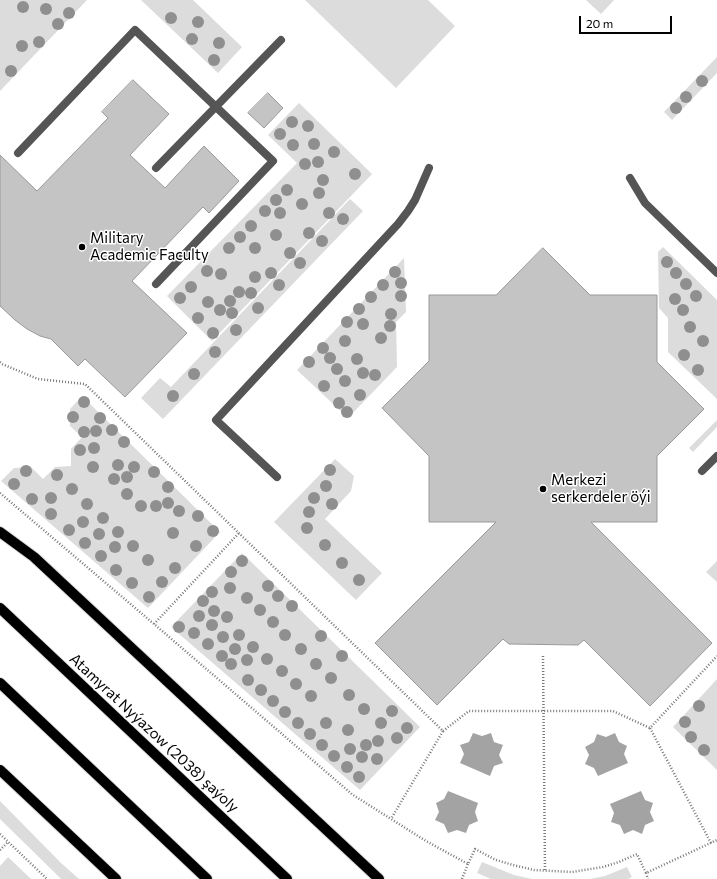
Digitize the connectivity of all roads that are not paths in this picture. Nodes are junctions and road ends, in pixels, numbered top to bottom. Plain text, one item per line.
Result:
1 (281, 40) dead end
2 (216, 107) junction
3 (18, 153) dead end
4 (156, 168) dead end
5 (429, 168) dead end
6 (630, 178) dead end
7 (717, 273) edge
8 (156, 284) dead end
9 (717, 456) edge
10 (702, 471) dead end
11 (277, 477) dead end
12 (0, 532) edge
13 (0, 608) edge
14 (0, 683) edge
15 (0, 770) edge
16 (116, 879) edge
17 (207, 879) edge
18 (287, 879) edge
19 (379, 879) edge

1 - 2 lane
2 - 3 lane
2 - 4 lane
2 - 8 lane
5 - 11 lane
6 - 7 lane
9 - 10 lane
12 - 19 main road
13 - 18 main road, Atamyrat Nyýazow (2038) şaýoly
14 - 17 main road
15 - 16 main road

